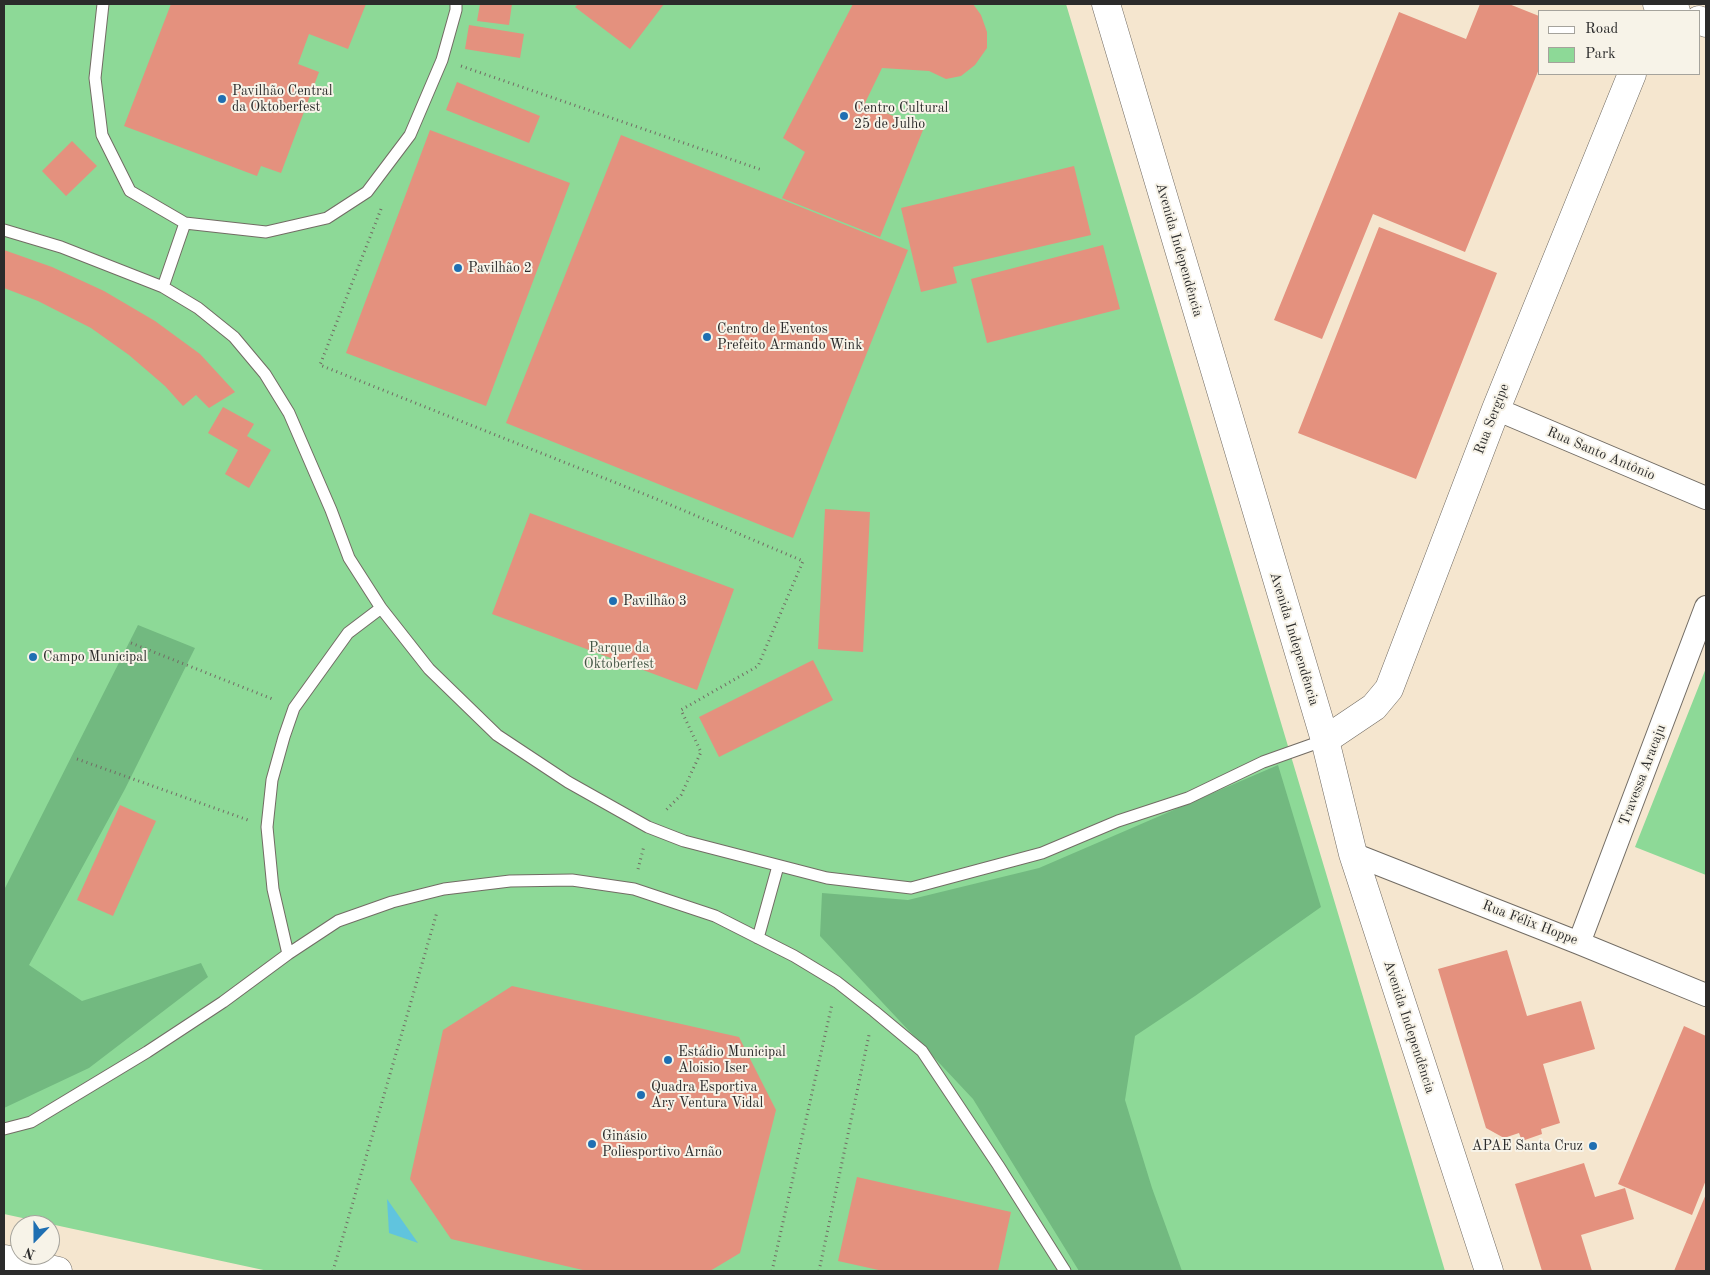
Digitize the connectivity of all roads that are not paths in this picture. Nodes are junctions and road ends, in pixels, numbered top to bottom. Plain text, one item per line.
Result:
1 (103, 4) edge
2 (456, 4) edge
3 (1106, 4) edge
4 (1632, 75) edge
5 (185, 223) junction
6 (4, 230) edge
7 (163, 287) junction
8 (1496, 409) junction
9 (1706, 498) edge
10 (1706, 607) edge
11 (381, 608) junction
12 (1325, 740) junction
13 (1353, 854) junction
14 (778, 866) junction
15 (758, 938) junction
16 (1579, 943) junction
17 (288, 954) junction
18 (1706, 995) edge
19 (4, 1129) edge
20 (4, 1259) edge
21 (58, 1271) edge
22 (1065, 1271) edge
23 (1489, 1271) edge

1 - 5 lane
2 - 5 lane
3 - 12 main road, Avenida Independência
4 - 8 main road, Rua Sergipe
5 - 7 lane
6 - 7 lane
7 - 11 lane
8 - 9 street, Rua Santo Antônio
8 - 12 main road, Rua Sergipe
10 - 16 street, Travessa Aracaju
11 - 14 lane
11 - 17 lane
12 - 13 main road, Avenida Independência
12 - 14 lane
13 - 16 street, Rua Félix Hoppe
13 - 23 main road, Avenida Independência
14 - 15 lane
15 - 17 lane
15 - 22 lane
16 - 18 street, Rua Félix Hoppe
17 - 19 lane
20 - 21 main road

